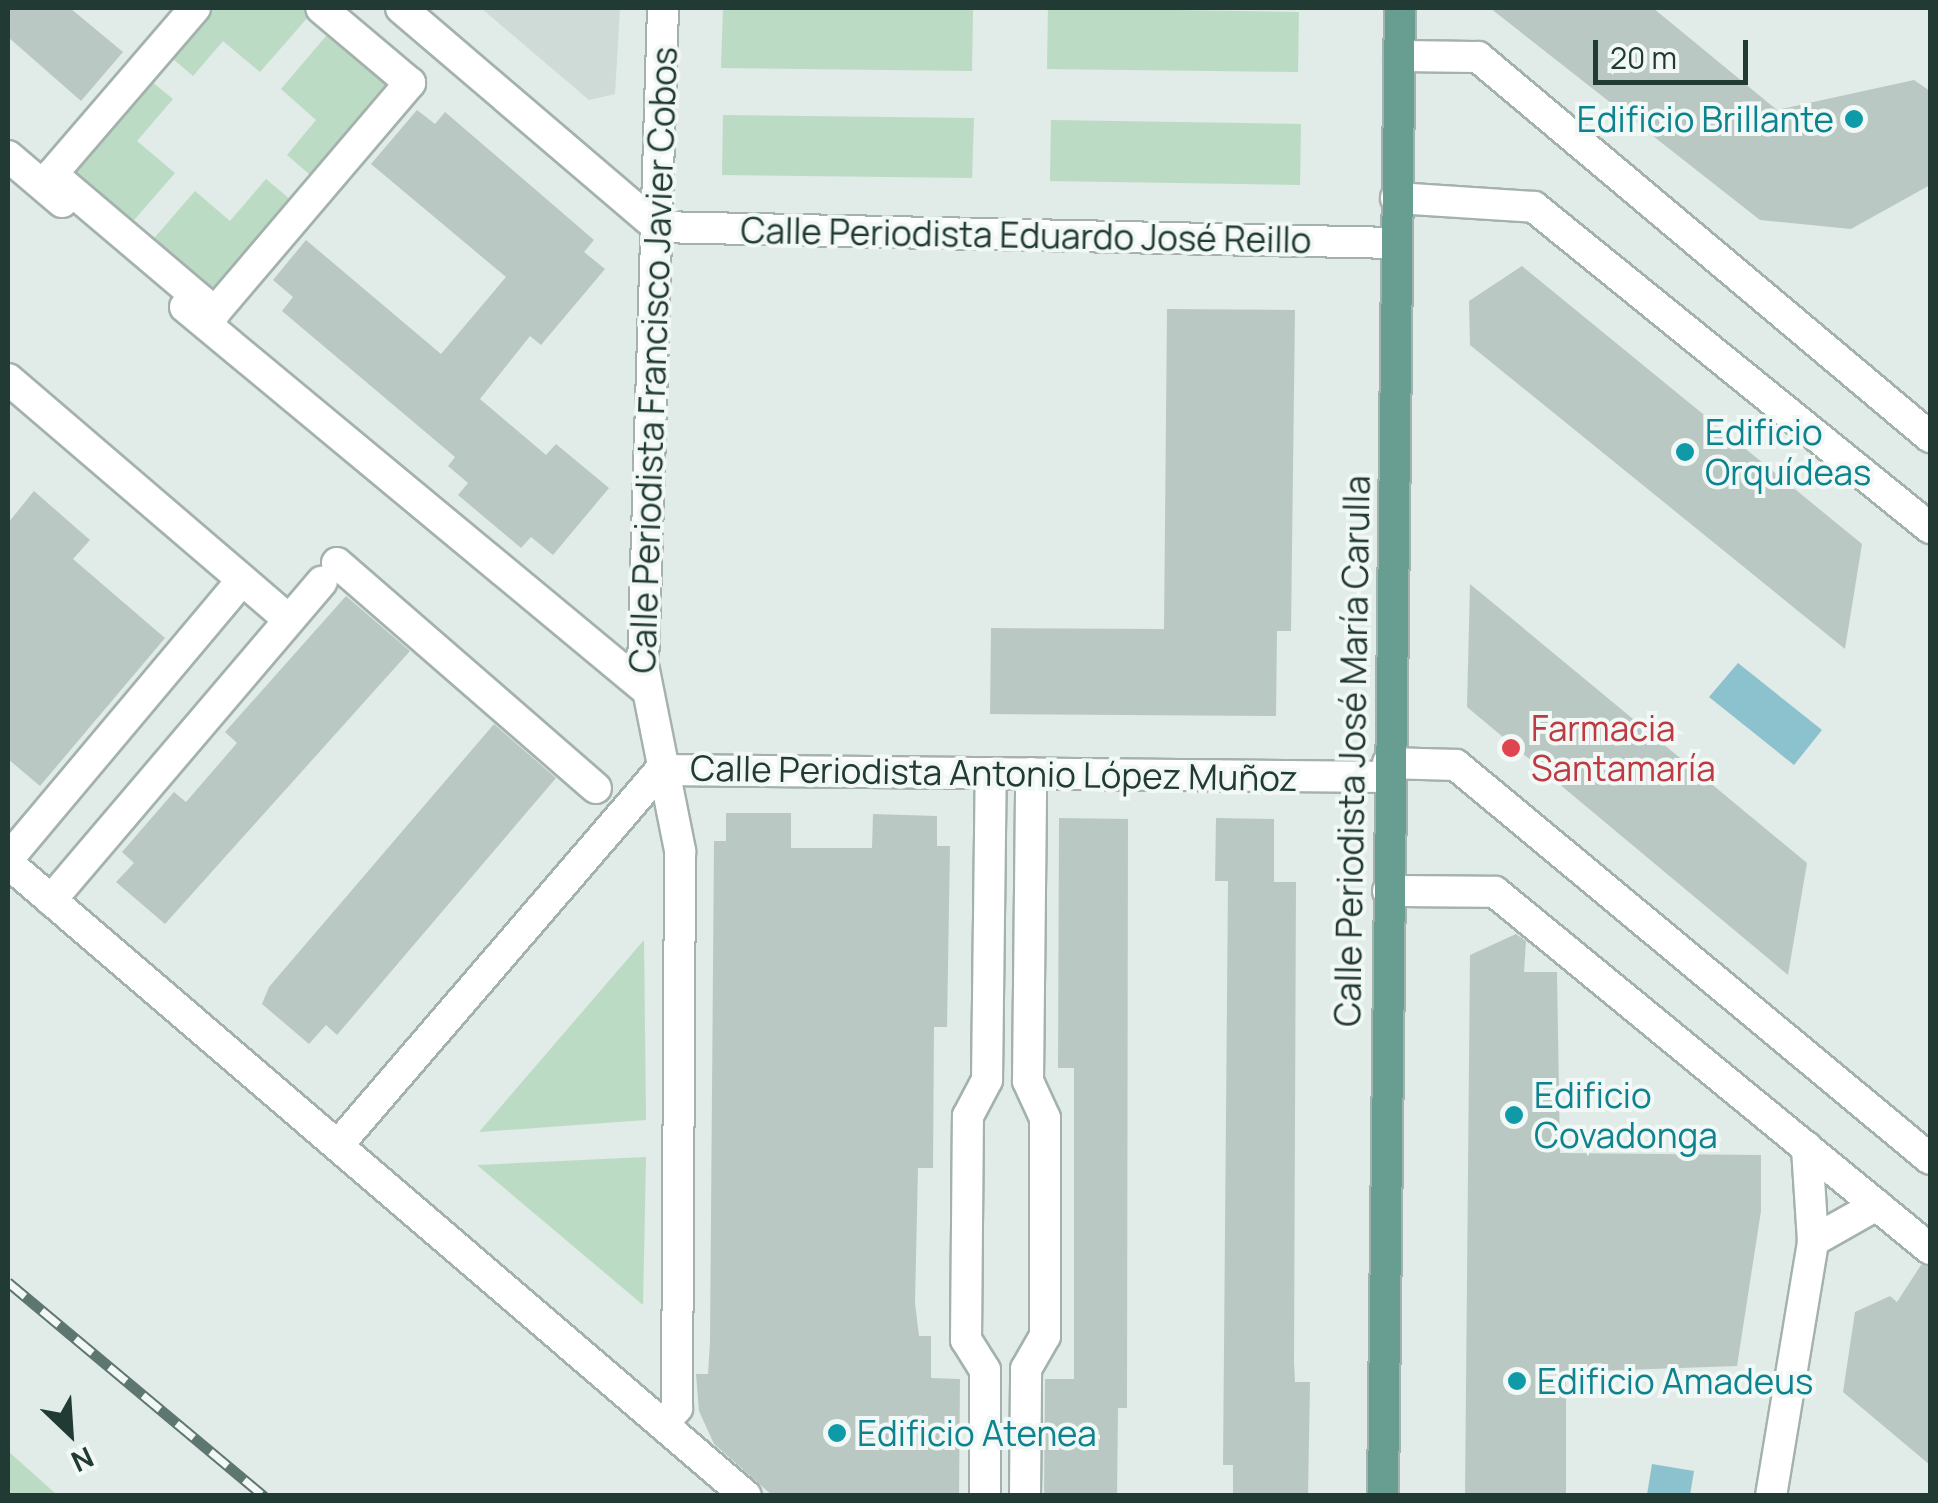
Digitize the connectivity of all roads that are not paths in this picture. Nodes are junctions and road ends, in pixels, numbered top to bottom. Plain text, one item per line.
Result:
1 (195, 8) edge
2 (321, 8) edge
3 (401, 8) edge
4 (663, 8) edge
5 (1400, 8) edge
6 (1399, 56) junction
7 (8, 156) edge
8 (1396, 198) junction
9 (657, 228) junction
10 (1395, 243) junction
11 (8, 379) edge
12 (1930, 437) edge
13 (1930, 528) edge
14 (242, 580) junction
15 (289, 620) junction
16 (643, 687) junction
17 (660, 770) junction
18 (1388, 770) junction
19 (990, 773) junction
20 (1030, 774) junction
21 (596, 788) dead end
22 (8, 861) edge
23 (1388, 891) junction
24 (52, 900) junction
25 (338, 1145) junction
26 (1807, 1147) junction
27 (1930, 1159) edge
28 (1877, 1205) junction
29 (1813, 1242) junction
30 (1930, 1249) edge
31 (663, 1424) junction
32 (746, 1496) edge
33 (984, 1496) edge
34 (1025, 1496) edge
35 (1383, 1496) edge
36 (1771, 1496) edge

1 - 2 street
3 - 9 street
4 - 9 street, Calle Periodista Francisco Javier Cobos
5 - 6 main road, Calle Periodista José María Carulla
6 - 8 main road, Calle Periodista José María Carulla
6 - 12 street
7 - 16 street
8 - 10 main road, Calle Periodista José María Carulla
8 - 13 street
9 - 10 street, Calle Periodista Eduardo José Reillo
9 - 16 street, Calle Periodista Francisco Javier Cobos
10 - 18 main road, Calle Periodista José María Carulla
11 - 14 street
14 - 15 street
14 - 22 street
15 - 21 street
15 - 24 street
16 - 17 street, Calle Periodista Francisco Javier Cobos
17 - 19 street, Calle Periodista Antonio López Muñoz
17 - 25 street
17 - 31 street, Calle Periodista Francisco Javier Cobos
18 - 20 street, Calle Periodista Antonio López Muñoz
18 - 23 main road, Calle Periodista José María Carulla
18 - 27 street, Calle Periodista Antonio López Muñoz
19 - 20 street, Calle Periodista Antonio López Muñoz
19 - 33 street
20 - 34 street
22 - 24 street
23 - 26 street
23 - 35 main road, Calle Periodista José María Carulla
24 - 25 street
25 - 31 street
26 - 28 street
26 - 29 street
28 - 29 street
28 - 30 street
29 - 36 street
31 - 32 street

